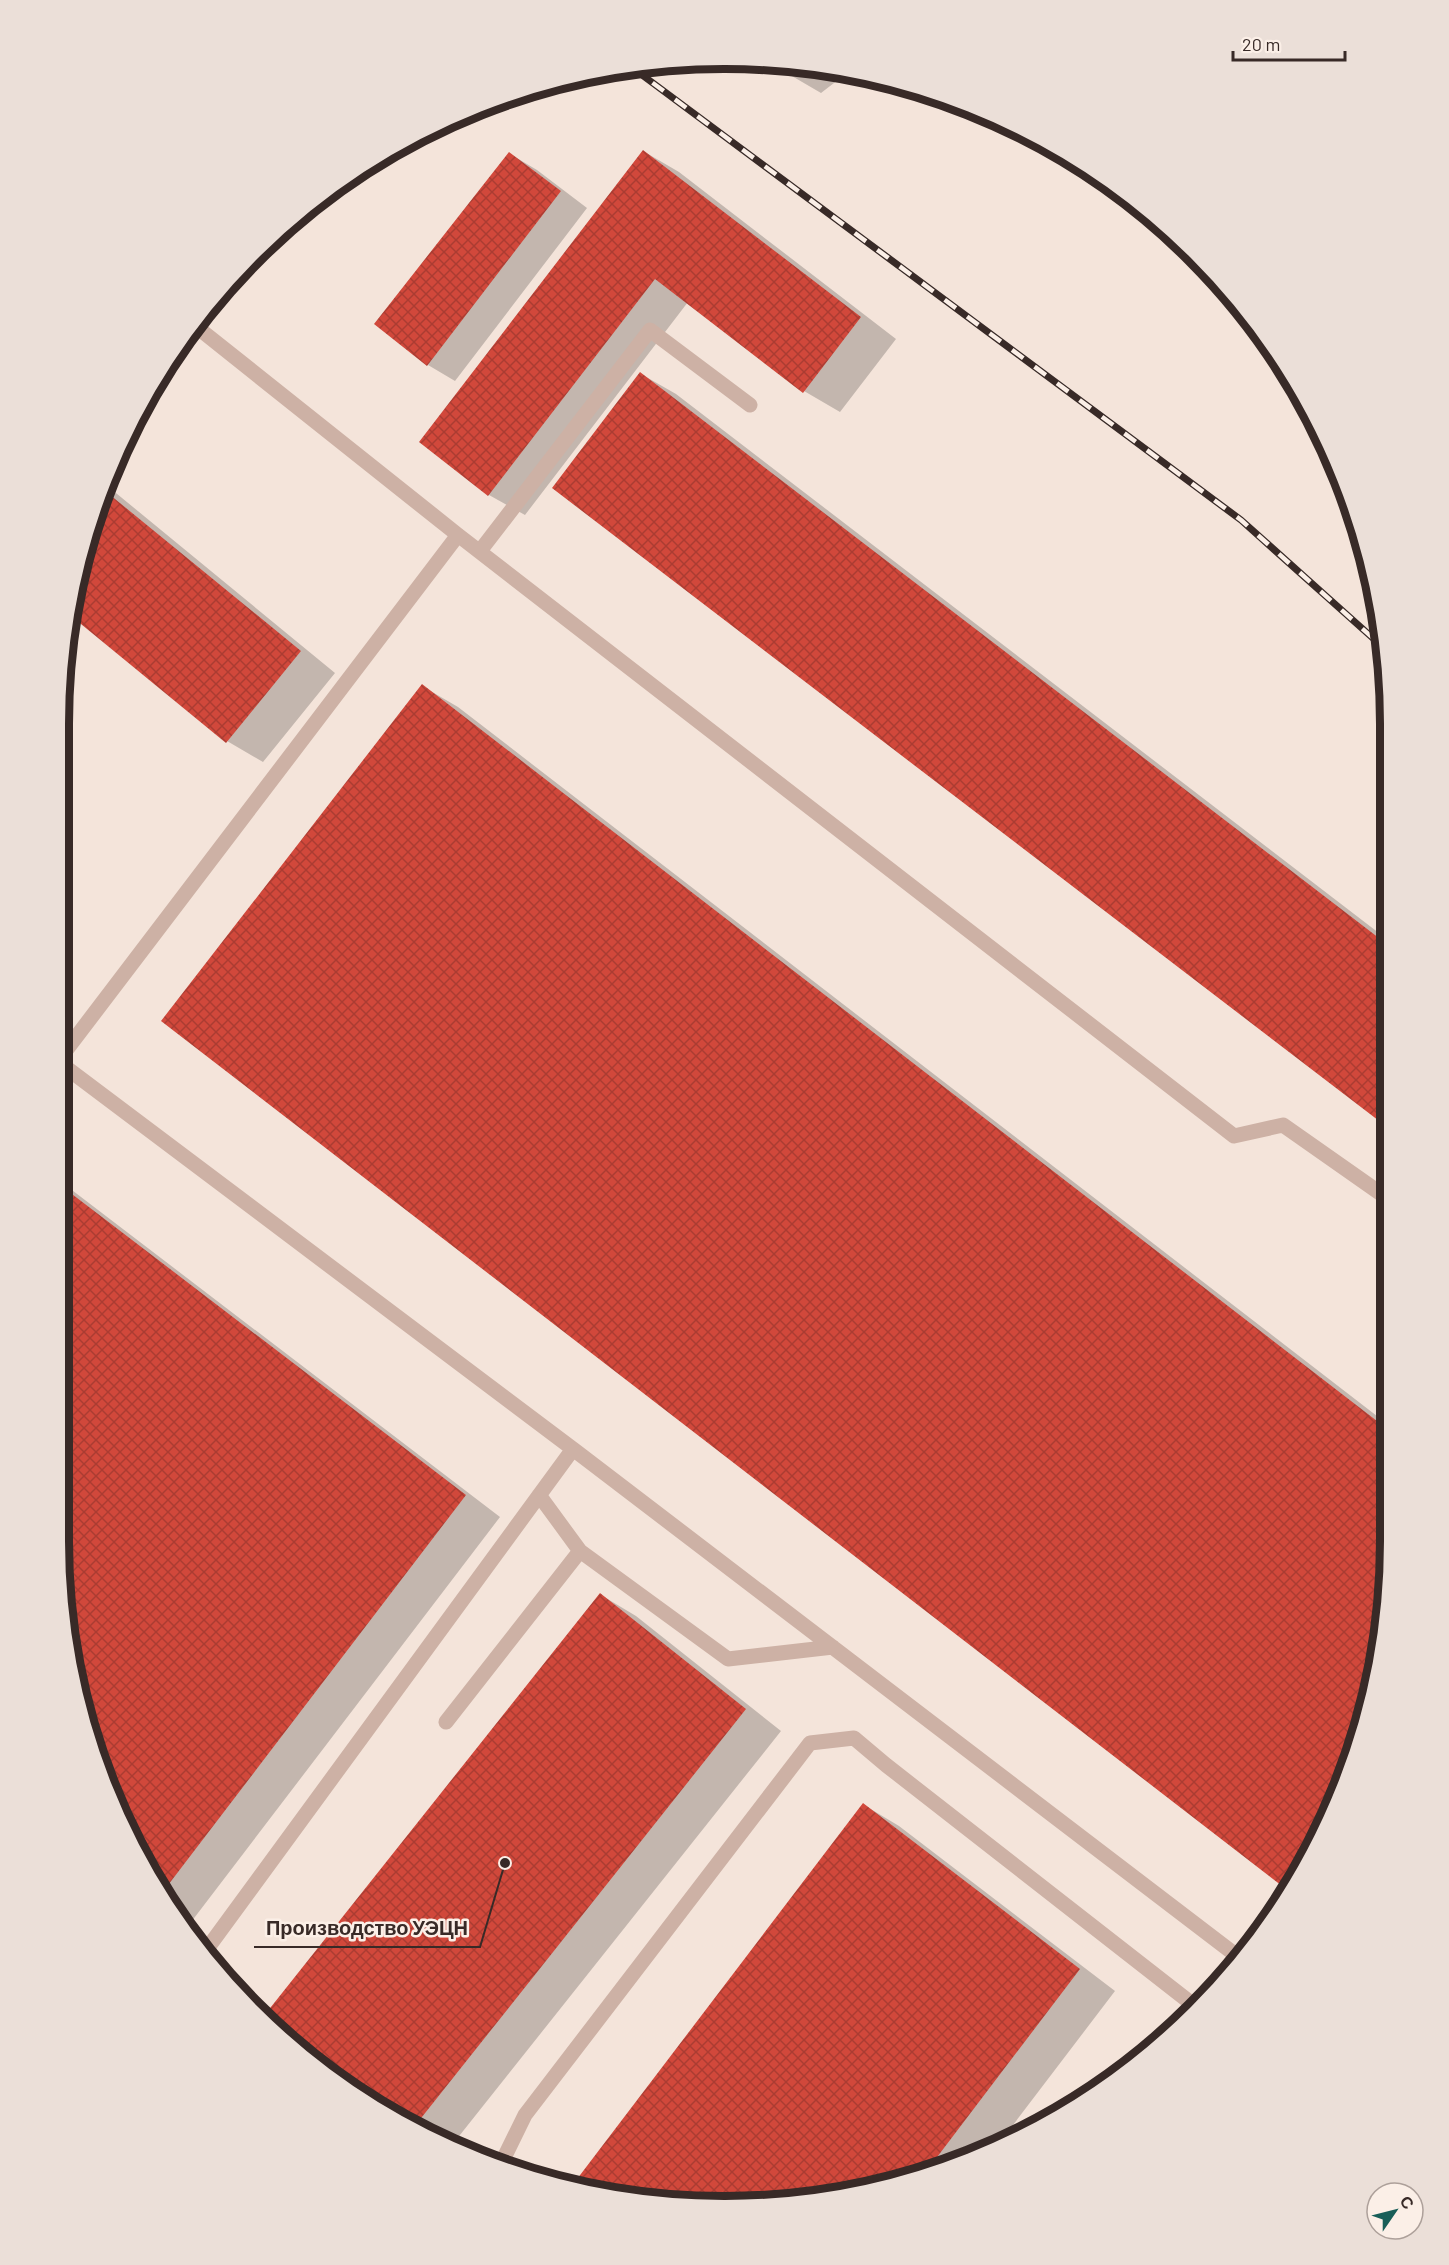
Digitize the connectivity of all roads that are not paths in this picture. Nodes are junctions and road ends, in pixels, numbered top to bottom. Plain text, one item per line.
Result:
1 (200, 330) edge
2 (750, 405) dead end
3 (458, 535) junction
4 (480, 551) junction
5 (69, 1046) edge
6 (69, 1070) edge
7 (1380, 1193) edge
8 (573, 1449) junction
9 (539, 1495) junction
10 (580, 1551) junction
11 (833, 1647) junction
12 (446, 1722) dead end
13 (209, 1946) edge
14 (1234, 1953) edge
15 (1190, 2002) edge
16 (504, 2157) edge

1 - 3 lane
2 - 4 lane
3 - 4 lane
3 - 5 lane
4 - 7 lane
6 - 8 lane
8 - 9 lane
8 - 11 lane
9 - 10 lane
9 - 13 lane
10 - 11 lane
10 - 12 lane
11 - 14 lane
15 - 16 lane

